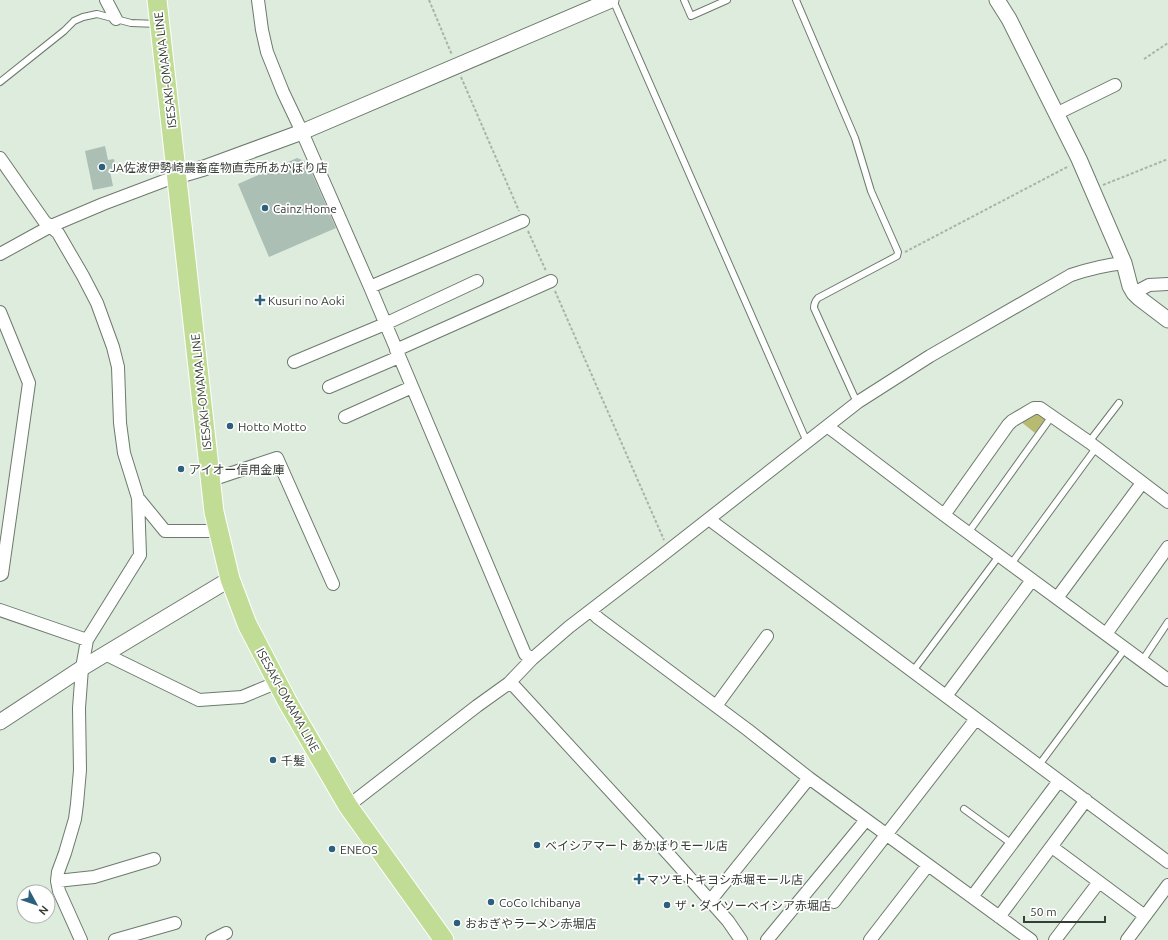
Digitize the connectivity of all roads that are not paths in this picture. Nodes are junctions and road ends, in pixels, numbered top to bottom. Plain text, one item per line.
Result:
1 (106, 0) edge
2 (157, 0) edge
3 (258, 0) edge
4 (612, 0) edge
5 (684, 0) edge
6 (728, 0) edge
7 (796, 0) edge
8 (997, 0) edge
9 (116, 19) junction
10 (160, 24) junction
11 (0, 82) edge
12 (1115, 85) dead end
13 (1056, 114) junction
14 (302, 132) junction
15 (0, 158) edge
16 (177, 176) junction
17 (523, 221) road end
18 (51, 226) junction
19 (0, 254) edge
20 (1124, 263) junction
21 (477, 281) dead end
22 (551, 281) road end
23 (1168, 284) edge
24 (370, 287) junction
25 (1134, 293) junction
26 (0, 312) edge
27 (1168, 320) edge
28 (385, 324) junction
29 (398, 354) junction
30 (294, 362) dead end
31 (329, 387) dead end
32 (412, 387) junction
33 (858, 402) junction
34 (1119, 403) dead end
35 (1052, 416) junction
36 (345, 417) dead end
37 (830, 424) junction
38 (807, 442) junction
39 (1092, 445) junction
40 (211, 480) junction
41 (1142, 483) junction
42 (138, 498) junction
43 (1168, 502) edge
44 (944, 515) junction
45 (710, 518) junction
46 (219, 531) junction
47 (968, 533) junction
48 (1168, 547) edge
49 (999, 556) junction
50 (1011, 564) junction
51 (1, 577) edge
52 (230, 579) junction
53 (1032, 580) junction
54 (333, 584) dead end
55 (1057, 598) junction
56 (0, 610) edge
57 (591, 610) junction
58 (1168, 622) edge
59 (1106, 634) junction
60 (767, 636) dead end
61 (87, 640) junction
62 (1125, 649) junction
63 (105, 654) junction
64 (532, 659) junction
65 (1142, 661) junction
66 (82, 668) junction
67 (913, 671) junction
68 (1168, 680) edge
69 (278, 682) junction
70 (509, 683) junction
71 (946, 696) junction
72 (716, 706) junction
73 (976, 719) junction
74 (0, 722) edge
75 (1039, 765) junction
76 (809, 778) junction
77 (1059, 781) junction
78 (1086, 800) junction
79 (348, 806) junction
80 (964, 809) dead end
81 (866, 820) junction
82 (887, 835) junction
83 (1012, 844) junction
84 (1052, 847) junction
85 (154, 859) dead end
86 (1168, 862) edge
87 (928, 865) junction
88 (57, 881) junction
89 (1099, 882) junction
90 (1168, 885) edge
91 (972, 897) junction
92 (710, 901) junction
93 (834, 902) dead end
94 (1145, 916) junction
95 (999, 917) junction
96 (175, 923) dead end
97 (226, 933) dead end
98 (81, 940) edge
99 (115, 940) edge
100 (212, 940) edge
101 (444, 940) edge
102 (741, 940) edge
103 (767, 940) edge
104 (870, 940) edge
105 (1031, 940) edge
106 (1055, 940) edge
107 (1127, 940) edge

1 - 9 street
2 - 10 main road, ISESAKI-OMAMA LINE
3 - 14 street
4 - 14 street
4 - 38 lane
5 - 6 lane
7 - 33 lane
8 - 13 street
9 - 10 lane
9 - 11 lane
10 - 16 main road, ISESAKI-OMAMA LINE
12 - 13 street
13 - 20 street
14 - 16 street
14 - 24 street
15 - 18 street
16 - 18 street
16 - 40 main road, ISESAKI-OMAMA LINE
17 - 24 street
18 - 19 street
18 - 42 street
20 - 25 street
20 - 33 street
21 - 28 street
22 - 29 street
23 - 25 street
24 - 28 street
25 - 27 street
26 - 51 street
28 - 29 street
28 - 30 street
29 - 31 street
29 - 32 street
32 - 36 street
32 - 64 street
33 - 37 street
34 - 39 lane
35 - 39 street
35 - 44 street
35 - 47 lane
37 - 38 street
37 - 44 street
38 - 45 street
39 - 41 street
39 - 50 lane
40 - 46 main road, ISESAKI-OMAMA LINE
40 - 54 street
41 - 43 street
41 - 55 street
42 - 46 street
42 - 61 street
44 - 47 street
45 - 57 street
45 - 67 street
46 - 52 main road, ISESAKI-OMAMA LINE
47 - 49 street
48 - 59 street
49 - 50 street
49 - 67 lane
50 - 53 street
52 - 63 street
52 - 69 main road, ISESAKI-OMAMA LINE
53 - 55 street
53 - 71 street
55 - 59 street
56 - 61 street
57 - 64 street
57 - 72 street
58 - 65 lane
59 - 62 street
60 - 72 street
61 - 66 street
62 - 65 street
62 - 75 lane
63 - 66 street
63 - 69 street
64 - 70 street
65 - 68 street
66 - 74 street
66 - 88 street
67 - 71 street
69 - 79 main road, ISESAKI-OMAMA LINE
70 - 79 street
70 - 92 street
71 - 73 street
72 - 76 street
73 - 75 street
73 - 82 street
75 - 77 street
76 - 81 street
76 - 92 street
77 - 78 street
77 - 83 street
78 - 84 street
78 - 86 street
79 - 101 main road, ISESAKI-OMAMA LINE
80 - 83 lane
81 - 82 street
81 - 103 street
82 - 87 street
82 - 93 street
83 - 91 street
84 - 89 street
84 - 95 street
85 - 88 street
87 - 91 street
87 - 104 street
88 - 98 street
89 - 94 street
89 - 106 street
90 - 94 street
91 - 95 street
92 - 102 street
94 - 107 street
95 - 105 street
96 - 99 street
97 - 100 street

